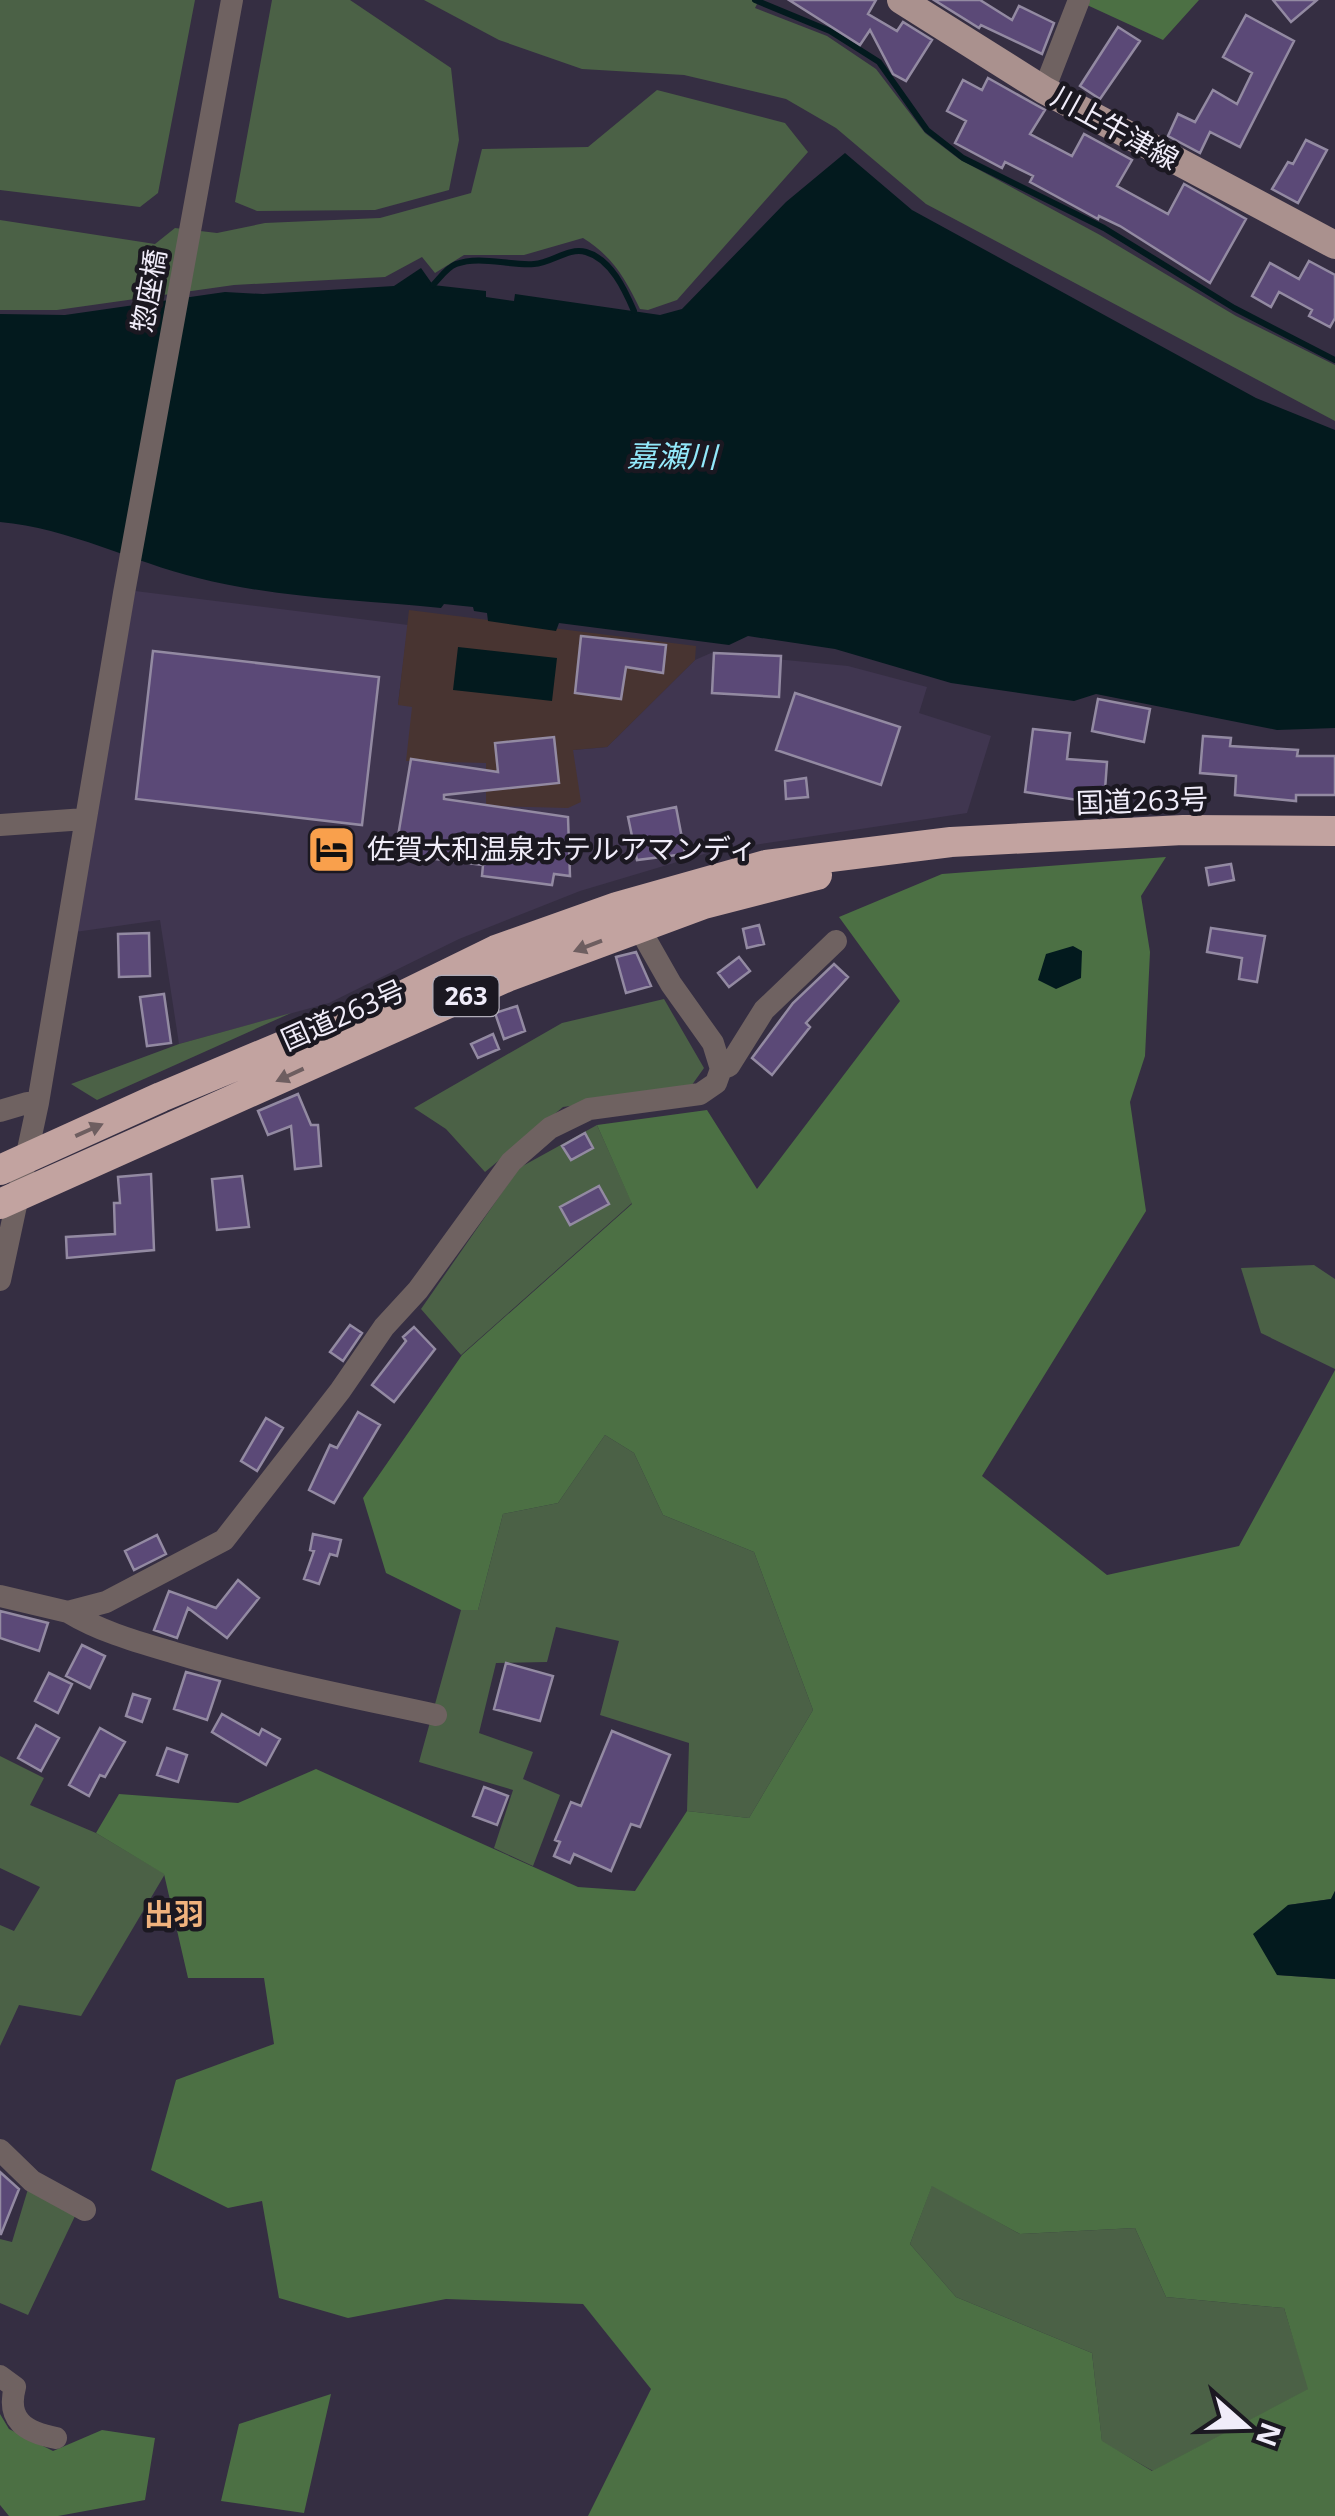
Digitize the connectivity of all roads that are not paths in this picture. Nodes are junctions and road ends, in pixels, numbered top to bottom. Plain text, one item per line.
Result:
1 (232, 0) edge
2 (901, 0) edge
3 (1079, 0) edge
4 (1044, 90) junction
5 (1335, 245) edge
6 (85, 819) junction
7 (0, 825) edge
8 (1335, 831) edge
9 (951, 842) junction
10 (642, 926) junction
11 (836, 941) dead end
12 (720, 1068) junction
13 (38, 1104) junction
14 (0, 1111) edge
15 (13, 1164) edge
16 (8, 1200) edge
17 (0, 1280) edge
18 (0, 1596) edge
19 (68, 1612) junction
20 (436, 1715) dead end
21 (0, 2150) edge
22 (85, 2210) dead end
23 (0, 2376) edge
24 (56, 2438) dead end

1 - 6 street, 惣座橋
2 - 4 main road, 川上牛津線
3 - 4 street
4 - 5 main road, 川上牛津線
6 - 7 street
6 - 13 street, 惣座橋
8 - 9 highway, 国道263号 / 263
9 - 10 highway, 国道263号 / 263
15 -> 9 highway, 国道263号 / 263
10 - 12 street
10 -> 16 highway, 国道263号 / 263
11 - 12 street
12 - 19 street
13 - 14 street
13 - 15 street, 惣座橋
15 - 16 street, 惣座橋
16 - 17 street, 惣座橋
18 - 19 street
19 - 20 street
21 - 22 street
23 - 24 street

